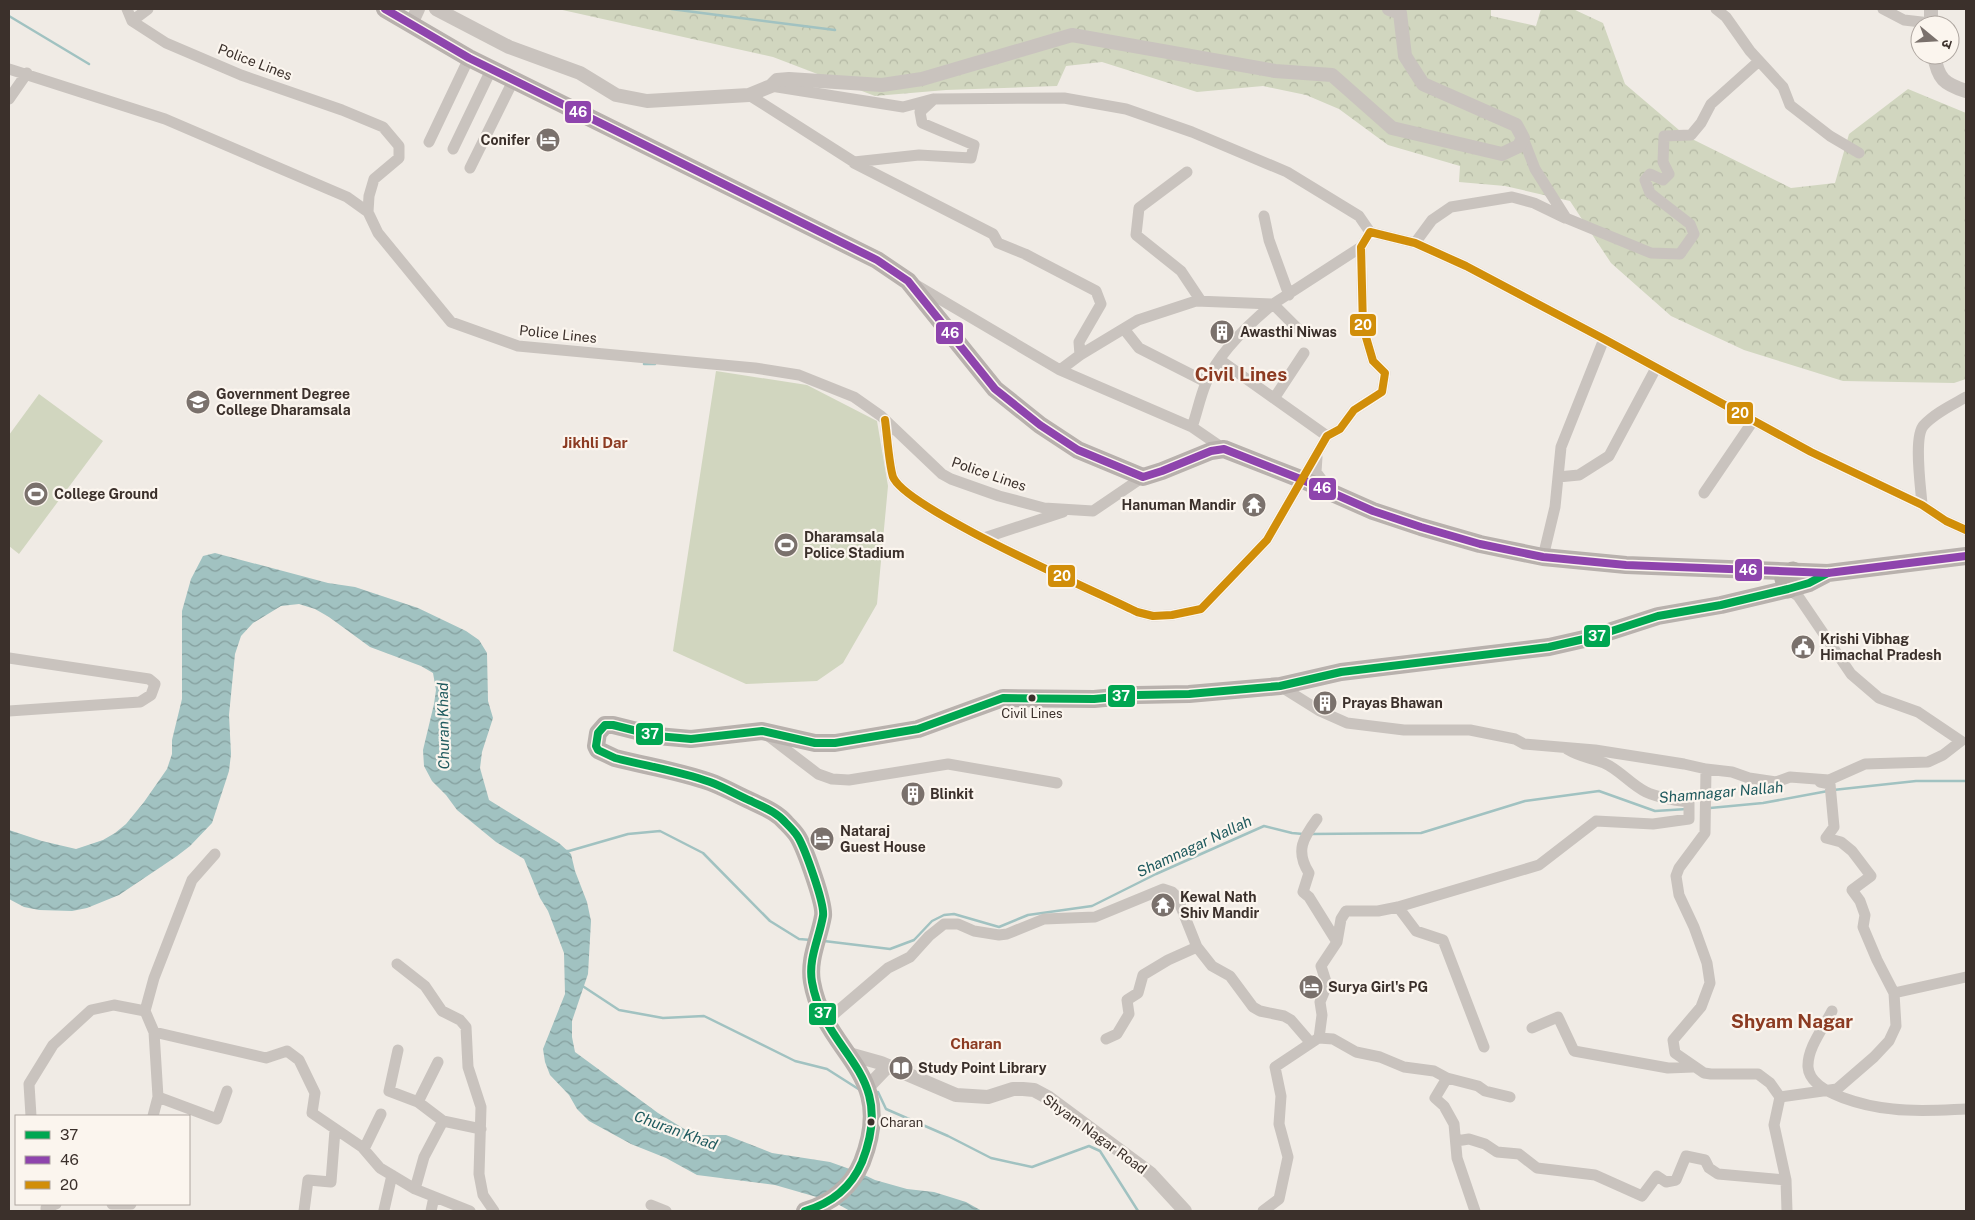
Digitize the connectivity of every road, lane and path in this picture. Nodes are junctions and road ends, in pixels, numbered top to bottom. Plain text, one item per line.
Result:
1 (127, 9) edge
2 (148, 9) edge
3 (385, 9) edge
4 (436, 9) edge
5 (1389, 9) edge
6 (1716, 9) edge
7 (1883, 9) edge
8 (414, 16) edge
9 (132, 21) junction
10 (1910, 21) edge
11 (469, 58) junction
12 (1759, 61) junction
13 (1937, 65) edge
14 (492, 68) junction
15 (9, 69) edge
16 (27, 73) junction
17 (514, 79) junction
18 (770, 86) junction
19 (1966, 91) edge
20 (749, 95) junction
21 (9, 99) edge
22 (934, 99) junction
23 (1523, 138) junction
24 (429, 142) dead end
25 (453, 149) dead end
26 (1859, 153) dead end
27 (854, 162) junction
28 (470, 168) dead end
29 (1187, 172) dead end
30 (368, 212) junction
31 (1264, 216) dead end
32 (1566, 218) junction
33 (1370, 232) junction
34 (1415, 243) junction
35 (1361, 247) junction
36 (908, 280) junction
37 (1288, 295) junction
38 (1201, 302) junction
39 (1273, 304) junction
40 (1124, 328) junction
41 (1302, 333) dead end
42 (1604, 339) junction
43 (1304, 353) dead end
44 (1080, 355) junction
45 (1220, 360) junction
46 (1656, 368) junction
47 (1060, 370) junction
48 (1206, 382) junction
49 (1274, 397) junction
50 (1966, 397) edge
51 (885, 420) junction
52 (1753, 421) junction
53 (1192, 428) junction
54 (1327, 436) junction
55 (1224, 449) junction
56 (1317, 454) junction
57 (1143, 477) junction
58 (1558, 477) junction
59 (1303, 480) junction
60 (1331, 492) junction
61 (1704, 493) dead end
62 (1922, 505) junction
63 (1068, 510) junction
64 (1966, 530) edge
65 (984, 538) junction
66 (1966, 556) edge
67 (1543, 557) junction
68 (1793, 571) junction
69 (1828, 573) junction
70 (1788, 589) junction
71 (9, 658) edge
72 (1280, 686) junction
73 (9, 711) edge
74 (762, 731) junction
75 (1964, 743) edge
76 (1566, 748) junction
77 (1706, 769) junction
78 (1790, 777) junction
79 (1056, 783) dead end
80 (1317, 819) dead end
81 (215, 854) dead end
82 (1398, 907) junction
83 (1337, 942) junction
84 (1197, 946) junction
85 (397, 964) dead end
86 (1966, 978) edge
87 (1894, 993) junction
88 (145, 1011) junction
89 (1832, 1011) dead end
90 (826, 1021) junction
91 (1532, 1028) dead end
92 (154, 1032) junction
93 (1106, 1038) dead end
94 (1314, 1040) junction
95 (1484, 1047) dead end
96 (398, 1050) dead end
97 (849, 1054) junction
98 (438, 1062) dead end
99 (888, 1066) junction
100 (1693, 1067) junction
101 (1447, 1078) junction
102 (866, 1087) junction
103 (227, 1091) dead end
104 (1827, 1091) junction
105 (158, 1097) junction
106 (1510, 1097) dead end
107 (1780, 1097) junction
108 (418, 1102) junction
109 (1966, 1109) edge
110 (381, 1114) dead end
111 (30, 1115) edge
112 (153, 1115) edge
113 (443, 1121) junction
114 (481, 1129) junction
115 (335, 1130) junction
116 (1456, 1141) junction
117 (364, 1149) junction
118 (392, 1175) junction
119 (1786, 1180) junction
120 (415, 1189) junction
121 (434, 1197) junction
122 (119, 1205) edge
123 (652, 1205) dead end
124 (133, 1207) edge
125 (811, 1209) edge
126 (384, 1210) dead end
127 (304, 1211) edge
128 (430, 1211) edge
129 (470, 1211) edge
130 (494, 1211) edge
131 (666, 1211) edge
132 (1185, 1211) edge
133 (1263, 1211) edge
134 (1475, 1211) edge
135 (1787, 1211) edge

1 - 9 street
2 - 9 street
3 - 8 main road
4 - 20 street
5 - 23 street
6 - 12 street
7 - 10 street
8 - 11 main road
9 - 30 street, Police Lines
11 - 14 main road
11 - 24 street
12 - 26 street
12 - 32 street
13 - 19 street
14 - 17 main road
14 - 25 street
15 - 16 street
16 - 21 street
16 - 30 street
17 - 28 street
17 - 36 main road
18 - 20 street
18 - 22 street
18 - 23 street
20 - 27 street
22 - 27 street
22 - 33 street
23 - 32 street
27 - 44 street
29 - 38 street
30 - 51 street, Police Lines
31 - 37 street
32 - 34 street
33 - 34 street
33 - 35 street
34 - 42 street
35 - 37 street
35 - 54 street
36 - 47 street
36 - 57 main road
37 - 39 street
38 - 39 street
38 - 40 street
39 - 41 street
39 - 45 street
40 - 44 street
40 - 48 street
42 - 46 street
42 - 58 street
43 - 49 street
44 - 47 street
45 - 48 street
45 - 49 street
46 - 52 street
46 - 58 street
47 - 53 street
48 - 53 street
49 - 54 street
50 - 62 street
51 - 63 street, Police Lines
51 - 65 street
52 - 61 street
52 - 62 street
53 - 55 street
54 - 56 street
55 - 57 main road
55 - 59 main road
56 - 59 street
56 - 60 street
57 - 63 street, Police Lines
58 - 67 street
59 - 60 main road
59 - 65 street
60 - 67 main road
62 - 64 street
63 - 65 street
66 - 69 main road
67 - 68 main road
68 - 69 main road
68 - 70 highway
69 - 70 main road
70 - 72 main road
70 - 75 street
71 - 73 street
72 - 74 main road
72 - 76 street
74 - 79 street
74 - 90 main road
75 - 78 street
76 - 77 street
76 - 82 street
77 - 78 street
77 - 100 street
78 - 87 street
80 - 83 street
81 - 88 street
82 - 83 street
82 - 95 street
83 - 94 street
84 - 90 street
84 - 93 street
84 - 94 street
85 - 114 street
86 - 87 street
87 - 104 street
88 - 92 street
88 - 111 street
89 - 104 street
90 - 97 main road
91 - 100 street
92 - 105 street
92 - 115 street
94 - 101 street
94 - 133 street
96 - 108 street
97 - 99 street, Shyam Nagar Road
97 - 102 main road
98 - 108 street
99 - 102 street
99 - 132 street, Shyam Nagar Road
100 - 107 street
101 - 106 street
101 - 116 street
102 - 125 main road
103 - 105 street
104 - 107 street
104 - 109 street
105 - 112 street
107 - 119 street
108 - 113 street
110 - 117 street
113 - 114 street
113 - 120 street
114 - 130 street
115 - 117 street
115 - 127 street
116 - 119 street
116 - 134 street
117 - 118 street
118 - 120 street
118 - 126 street
119 - 135 street
120 - 121 street
121 - 128 street
121 - 129 street
122 - 124 street
123 - 131 street

